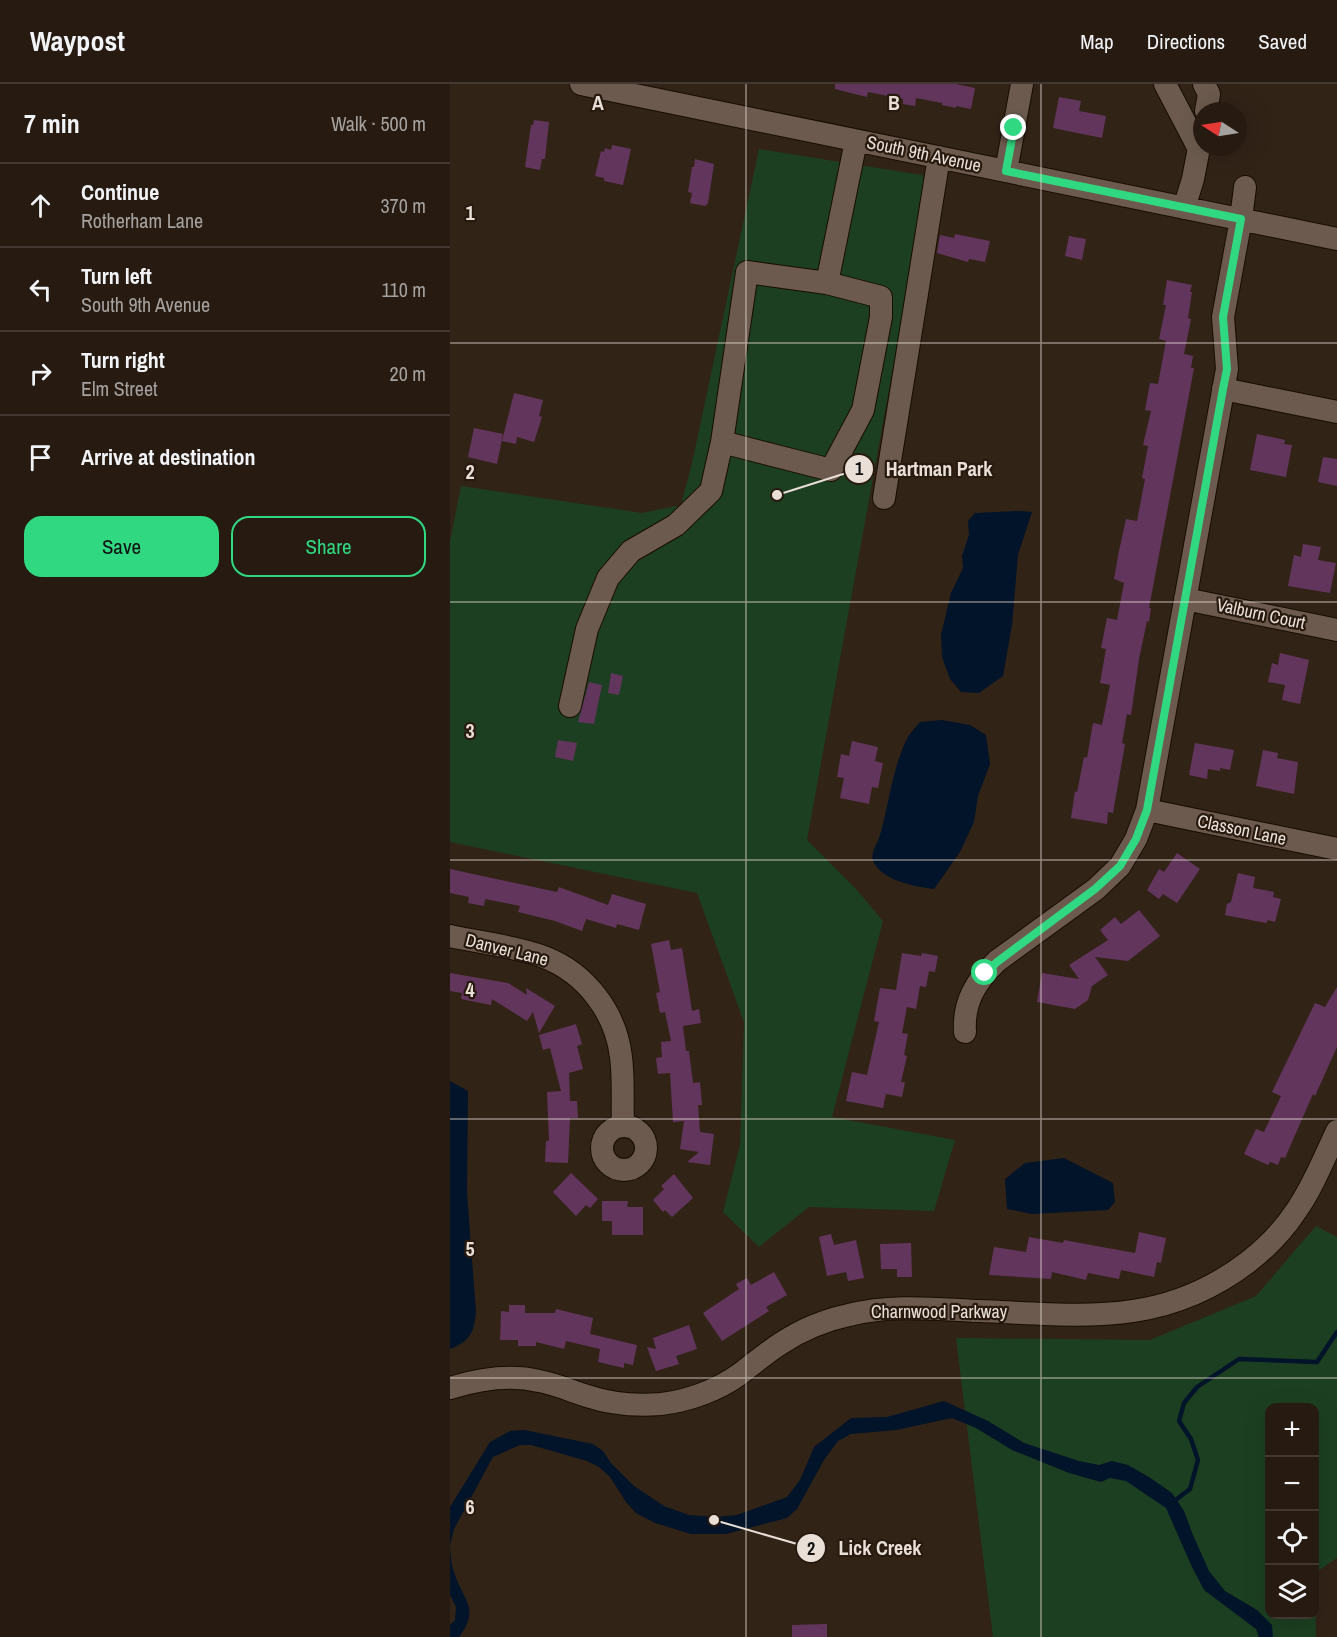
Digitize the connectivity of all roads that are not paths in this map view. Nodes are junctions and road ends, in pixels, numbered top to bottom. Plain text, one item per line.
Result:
1 (581, 84) edge
2 (1022, 84) edge
3 (1165, 84) edge
4 (1204, 84) edge
5 (1208, 102) edge
6 (1193, 129) edge
7 (856, 141) junction
8 (1197, 156) edge
9 (939, 157) junction
10 (1006, 171) junction
11 (1245, 187) dead end
12 (1184, 208) junction
13 (1241, 219) junction
14 (1337, 239) edge
15 (827, 283) junction
16 (1223, 389) junction
17 (1337, 412) edge
18 (722, 442) junction
19 (884, 498) dead end
20 (1185, 599) junction
21 (1337, 630) edge
22 (570, 706) dead end
23 (1147, 810) junction
24 (1337, 849) edge
25 (450, 936) edge
26 (965, 1032) dead end
27 (623, 1126) dead end
28 (1337, 1131) edge
29 (450, 1388) edge

1 - 7 street, South 9th Avenue
2 - 10 street
3 - 6 street
4 - 5 street
7 - 9 street, South 9th Avenue
7 - 15 street
8 - 12 street
9 - 10 street, South 9th Avenue
9 - 19 street
10 - 12 street, South 9th Avenue
11 - 13 street
12 - 13 street, South 9th Avenue
13 - 14 street, South 9th Avenue
13 - 16 street
15 - 18 street
15 - 18 street
16 - 17 street
16 - 20 street
18 - 22 street
20 - 21 street, Valburn Court
20 - 23 street
23 - 24 street, Classon Lane
23 - 26 street
25 - 27 street, Danver Lane
28 - 29 street, Charnwood Parkway

